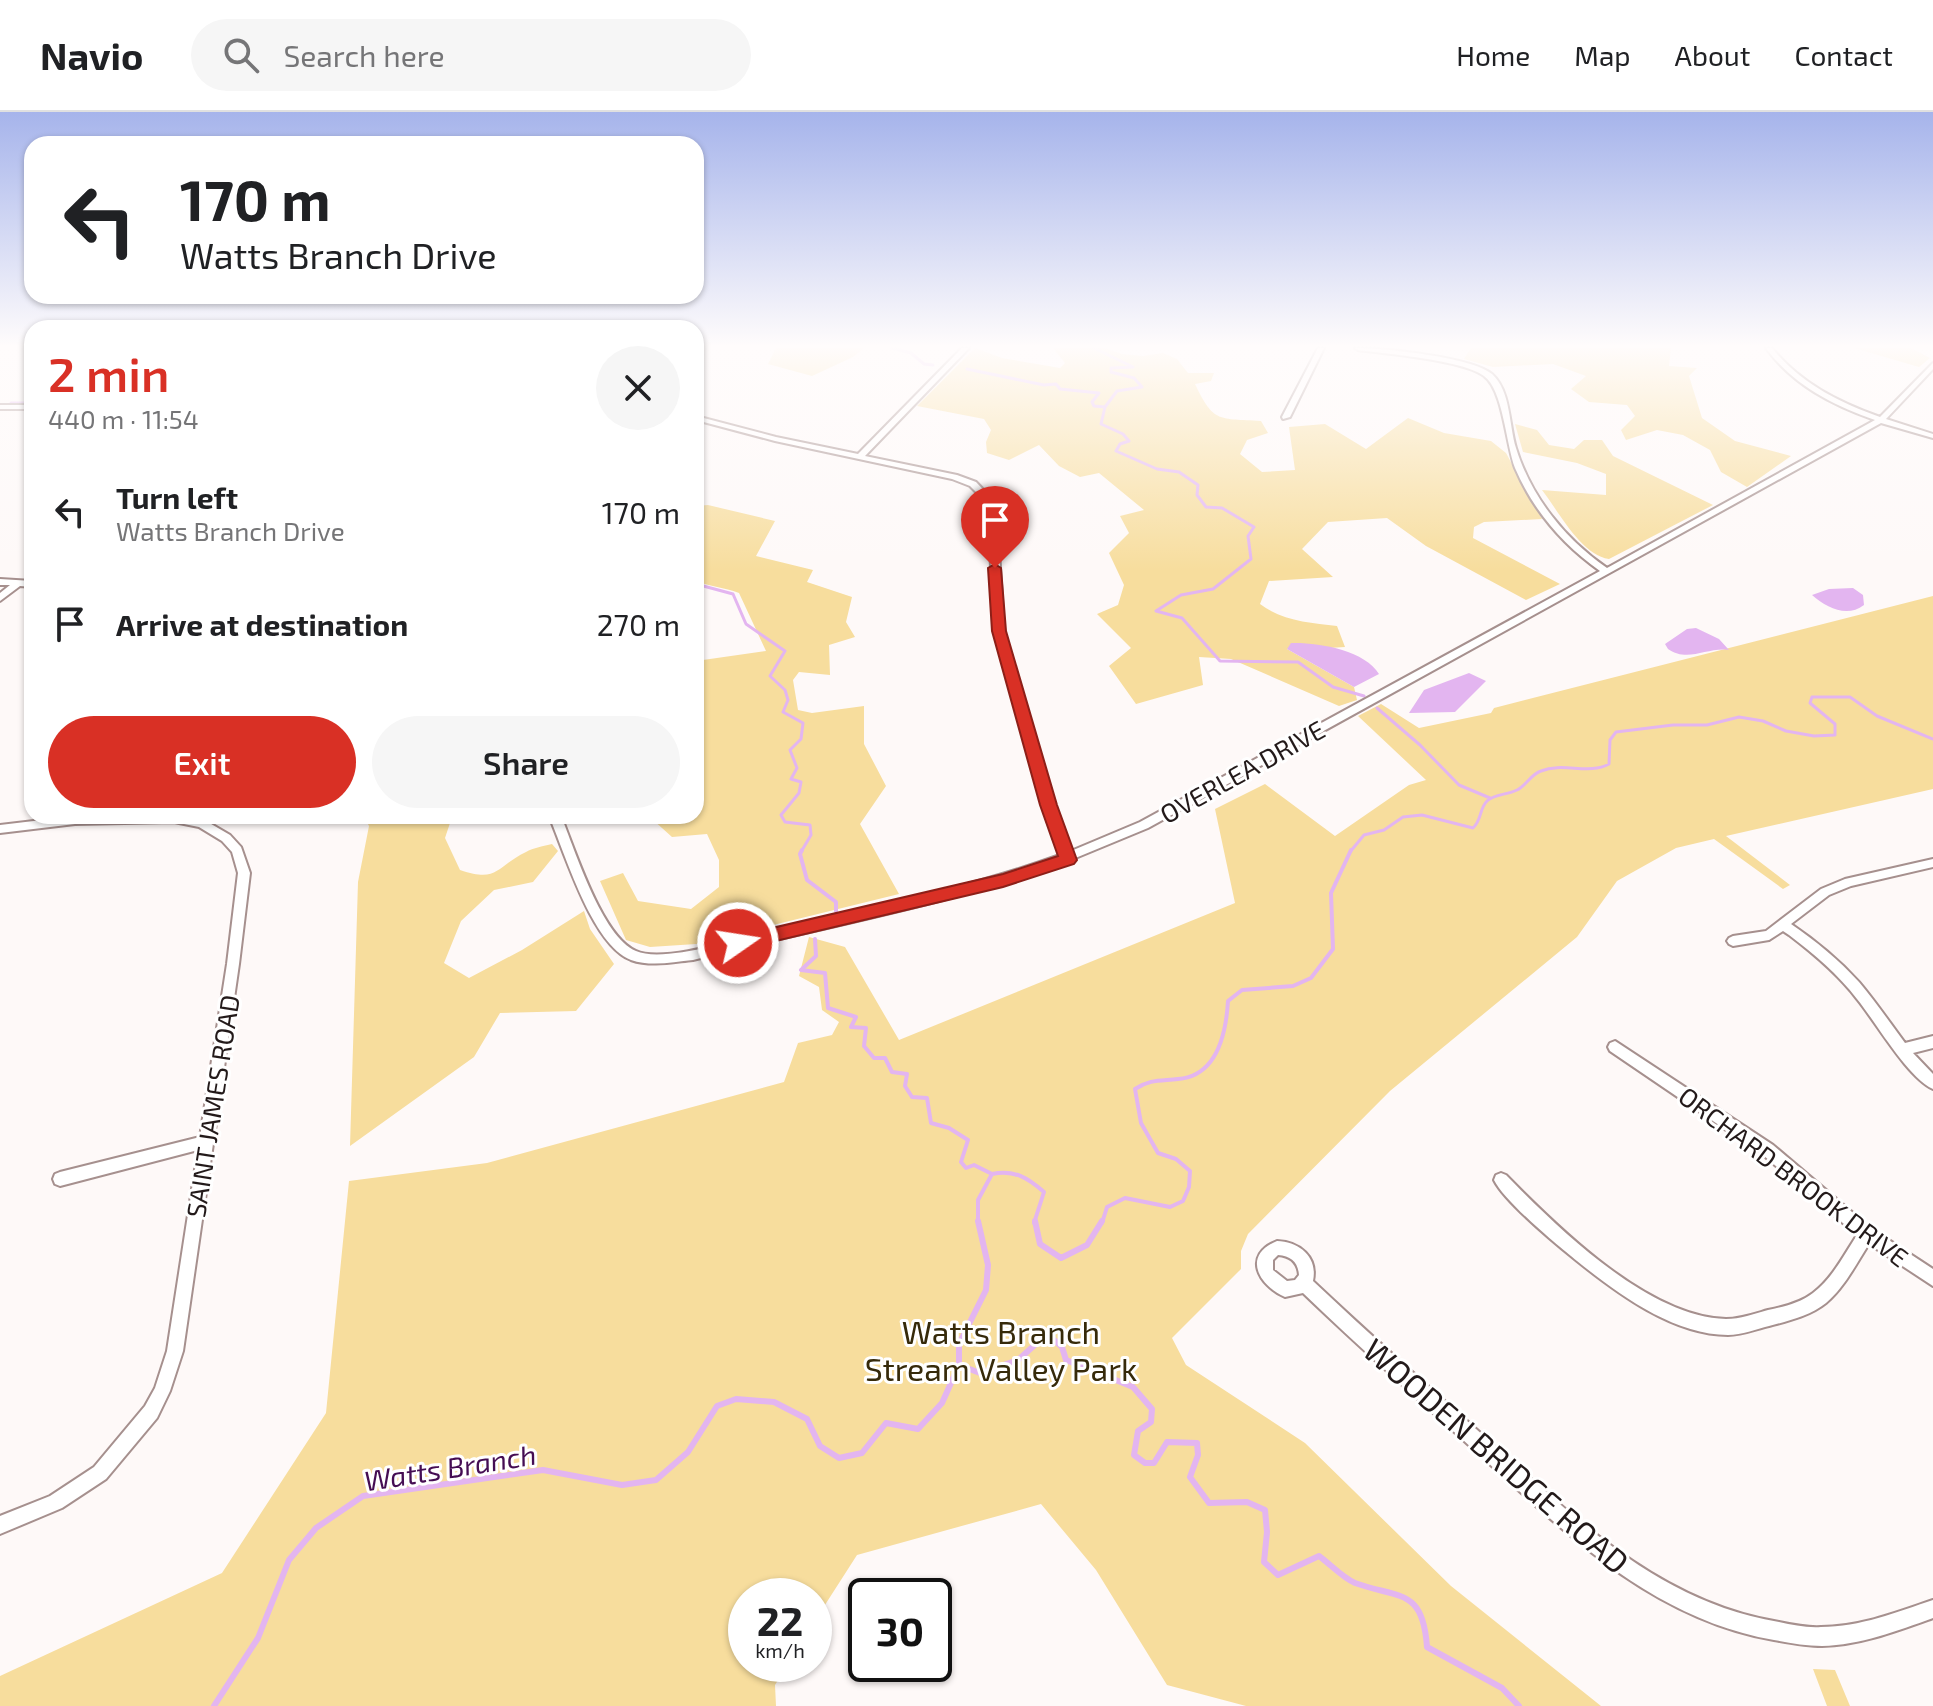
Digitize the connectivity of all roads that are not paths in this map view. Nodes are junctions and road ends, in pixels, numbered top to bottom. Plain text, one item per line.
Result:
1 (715, 422) edge
2 (894, 422) edge
3 (1506, 422) edge
4 (1877, 422) edge
5 (1889, 422) edge
6 (1933, 436) edge
7 (861, 456) junction
8 (1607, 572) junction
9 (0, 582) edge
10 (24, 584) edge
11 (16, 585) junction
12 (0, 598) edge
13 (42, 824) edge
14 (202, 824) edge
15 (559, 824) edge
16 (0, 829) edge
17 (1068, 860) junction
18 (1933, 863) edge
19 (1782, 924) junction
20 (1733, 941) dead end
21 (1933, 1042) edge
22 (1615, 1047) dead end
23 (1902, 1050) junction
24 (1933, 1083) edge
25 (206, 1142) junction
26 (60, 1179) dead end
27 (1501, 1180) dead end
28 (1867, 1234) junction
29 (1933, 1278) edge
30 (1304, 1283) dead end
31 (0, 1525) edge
32 (1933, 1609) edge

1 - 7 street
2 - 7 street
3 - 8 street
4 - 8 street, OVERLEA DRIVE
5 - 6 street
7 - 17 street
8 - 17 street, OVERLEA DRIVE
9 - 11 street
10 - 11 street
11 - 12 street
13 - 16 street, SAINT JAMES ROAD
14 - 25 street, SAINT JAMES ROAD
15 - 17 street, OVERLEA DRIVE
18 - 19 street
19 - 20 street
19 - 23 street
21 - 23 street
22 - 28 street, ORCHARD BROOK DRIVE
23 - 24 street
25 - 26 street
25 - 31 street, SAINT JAMES ROAD
27 - 28 street
28 - 29 street, ORCHARD BROOK DRIVE
30 - 32 street, WOODEN BRIDGE ROAD

